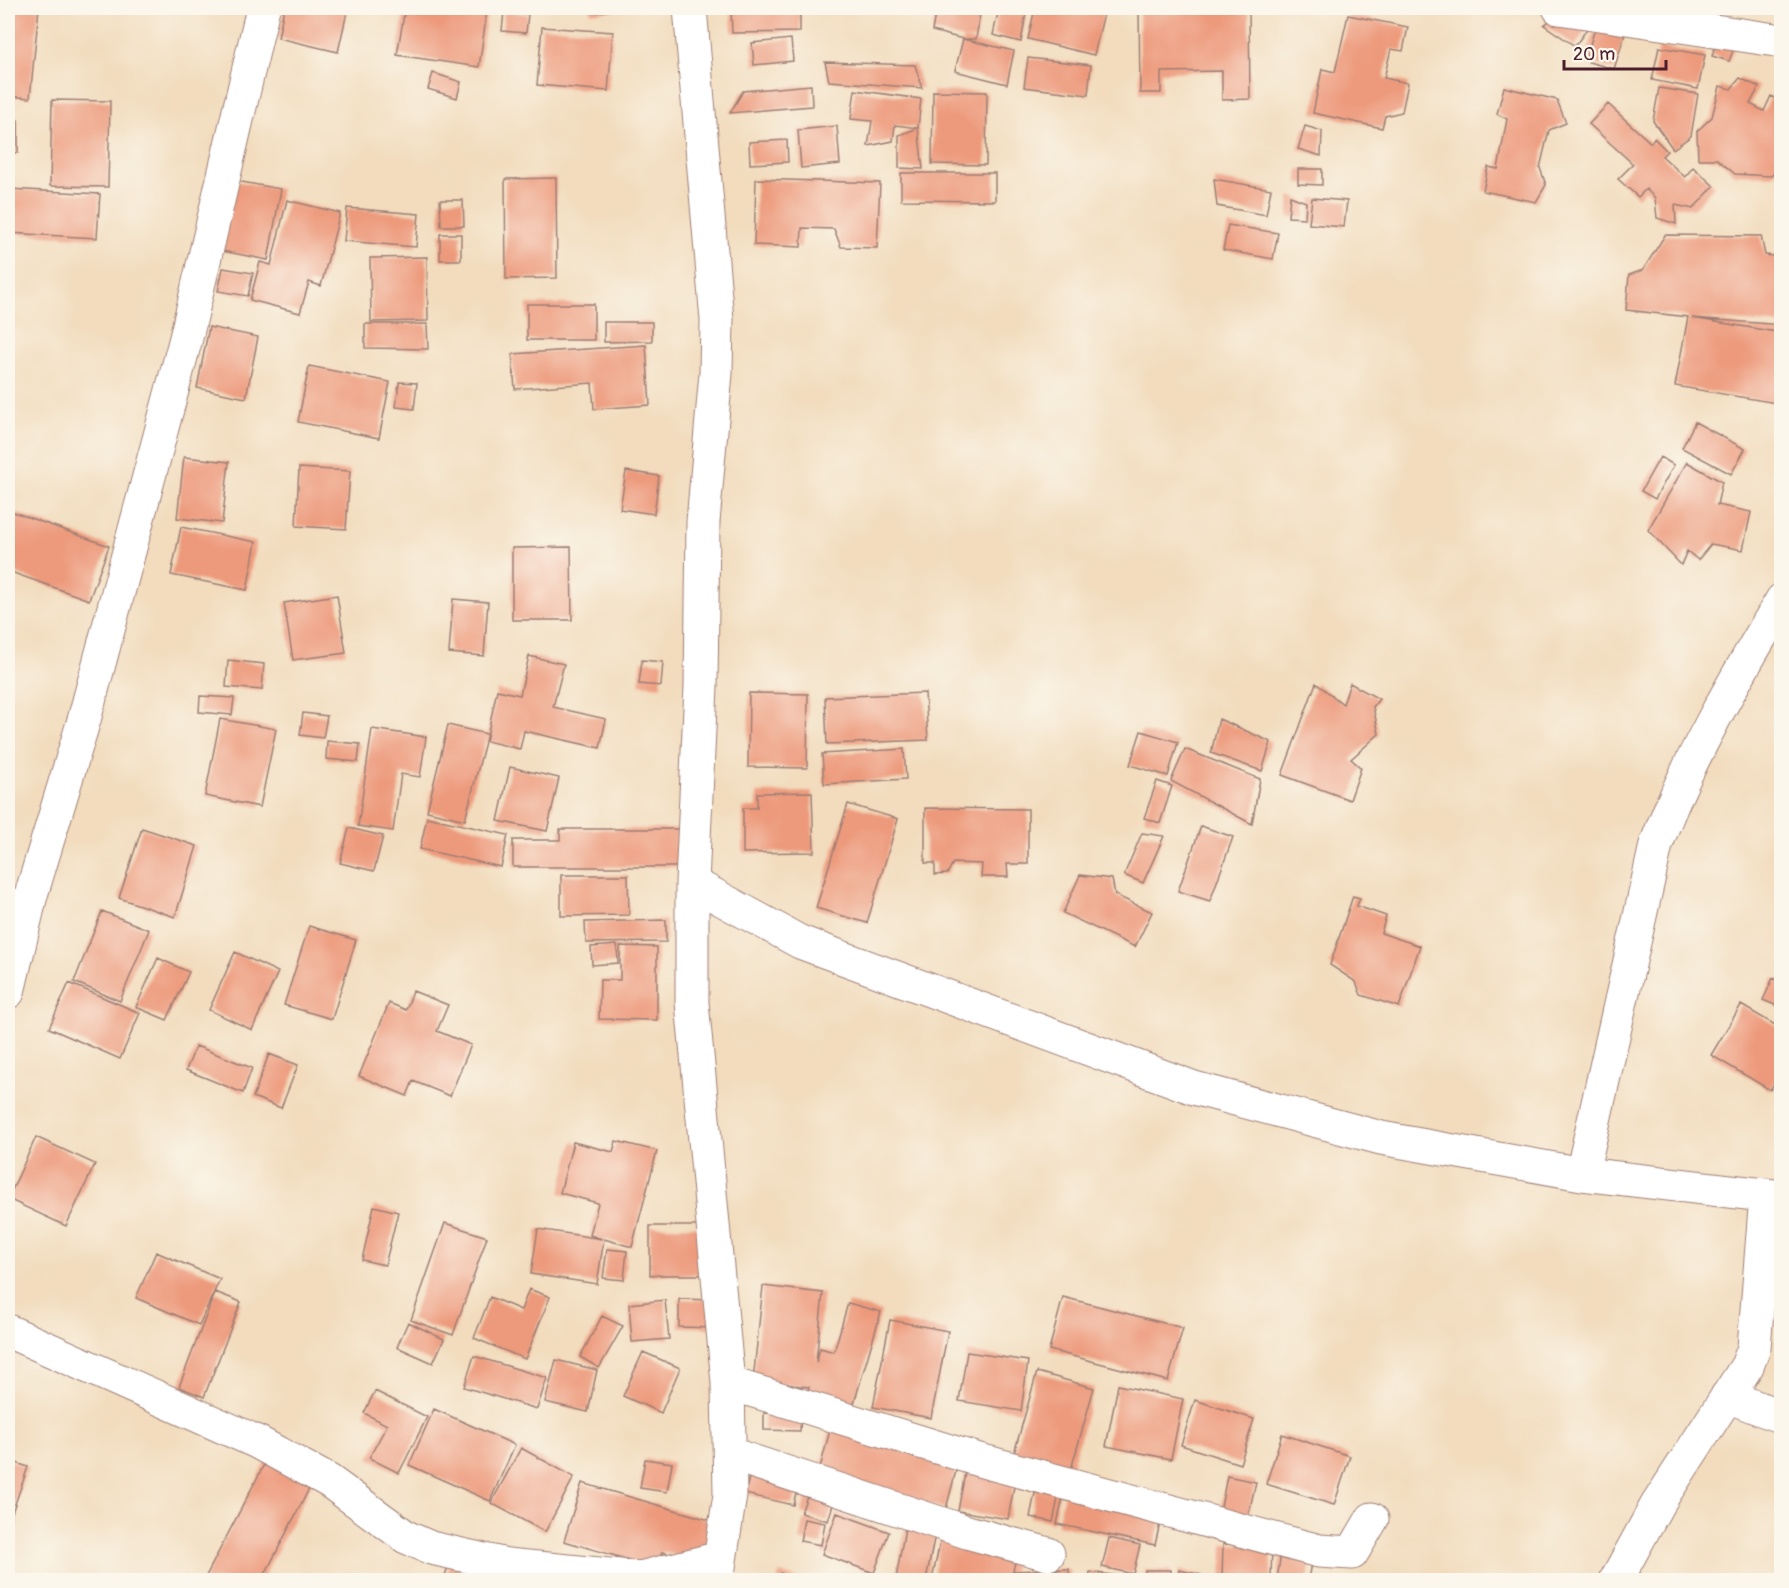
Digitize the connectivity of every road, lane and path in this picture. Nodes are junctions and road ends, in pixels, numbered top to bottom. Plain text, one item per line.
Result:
1 (263, 8) edge
2 (690, 8) edge
3 (1558, 8) edge
4 (1782, 41) edge
5 (1782, 600) edge
6 (692, 883) junction
7 (8, 992) edge
8 (1582, 1174) junction
9 (1774, 1196) edge
10 (8, 1331) edge
11 (728, 1383) junction
12 (1727, 1396) junction
13 (1782, 1417) edge
14 (730, 1454) junction
15 (1372, 1519) dead end
16 (1048, 1554) dead end
17 (718, 1569) edge
18 (1616, 1581) edge

1 - 7 street
2 - 6 street
3 - 4 street
5 - 8 street
6 - 8 street
6 - 11 street
8 - 9 street
9 - 12 street
10 - 17 street
11 - 14 street
11 - 15 street
12 - 13 street
12 - 18 street
14 - 16 street
14 - 17 street

